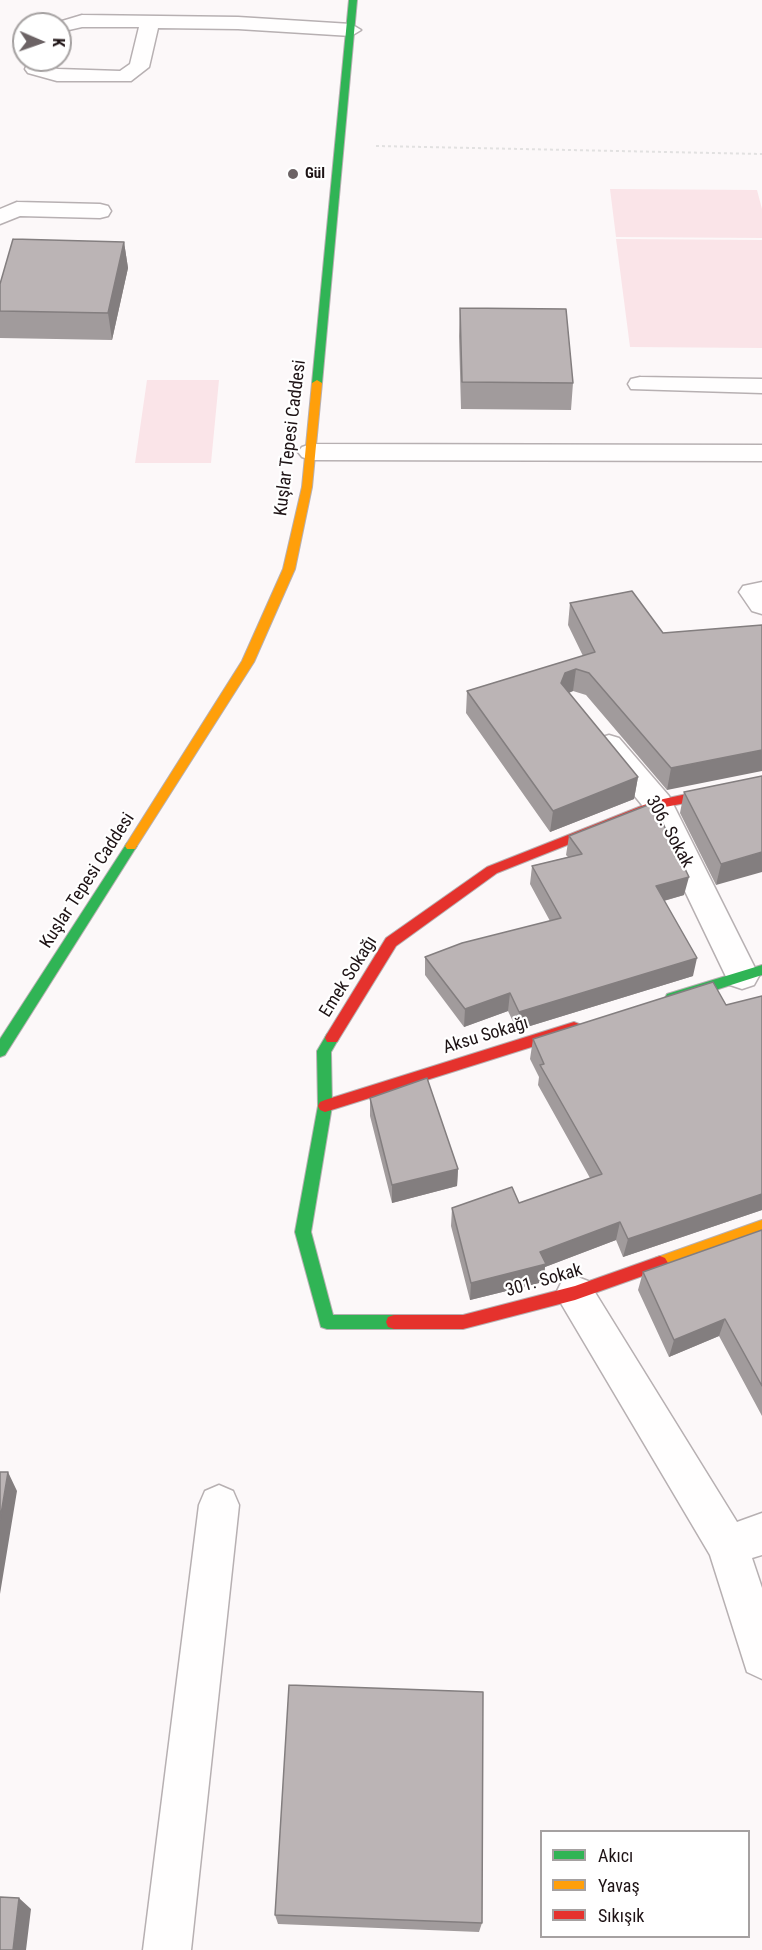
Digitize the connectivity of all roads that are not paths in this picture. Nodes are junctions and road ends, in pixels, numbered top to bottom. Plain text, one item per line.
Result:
1 (242, 0) edge
2 (353, 0) edge
3 (150, 22) junction
4 (72, 23) edge
5 (238, 23) junction
6 (351, 30) junction
7 (46, 72) edge
8 (100, 210) dead end
9 (0, 217) edge
10 (640, 384) dead end
11 (762, 386) edge
12 (311, 452) junction
13 (762, 453) edge
14 (762, 591) edge
15 (762, 605) edge
16 (589, 721) edge
17 (762, 783) edge
18 (658, 804) junction
19 (752, 973) edge
20 (663, 1000) edge
21 (584, 1025) edge
22 (0, 1051) edge
23 (325, 1106) junction
24 (762, 1227) edge
25 (575, 1293) junction
26 (327, 1322) joint
27 (219, 1504) dead end
28 (745, 1540) edge
29 (762, 1657) edge
30 (167, 1950) edge

1 - 5 street
2 - 6 street, Kuşlar Tepesi Caddesi
3 - 4 street
3 - 5 street
3 - 7 street
5 - 6 street
6 - 12 street, Kuşlar Tepesi Caddesi
8 - 9 street
10 - 11 street
12 - 13 street
12 - 22 street, Kuşlar Tepesi Caddesi
14 - 15 street
16 - 18 street, 306. Sokak
17 - 18 street, Emek Sokağı
18 - 19 street, 306. Sokak
18 - 23 street, Emek Sokağı
19 - 20 street
21 - 23 street, Aksu Sokağı
23 - 26 street, Emek Sokağı
24 - 25 street, 301. Sokak
25 - 26 street, 301. Sokak
25 - 28 street
27 - 30 street
28 - 29 street

